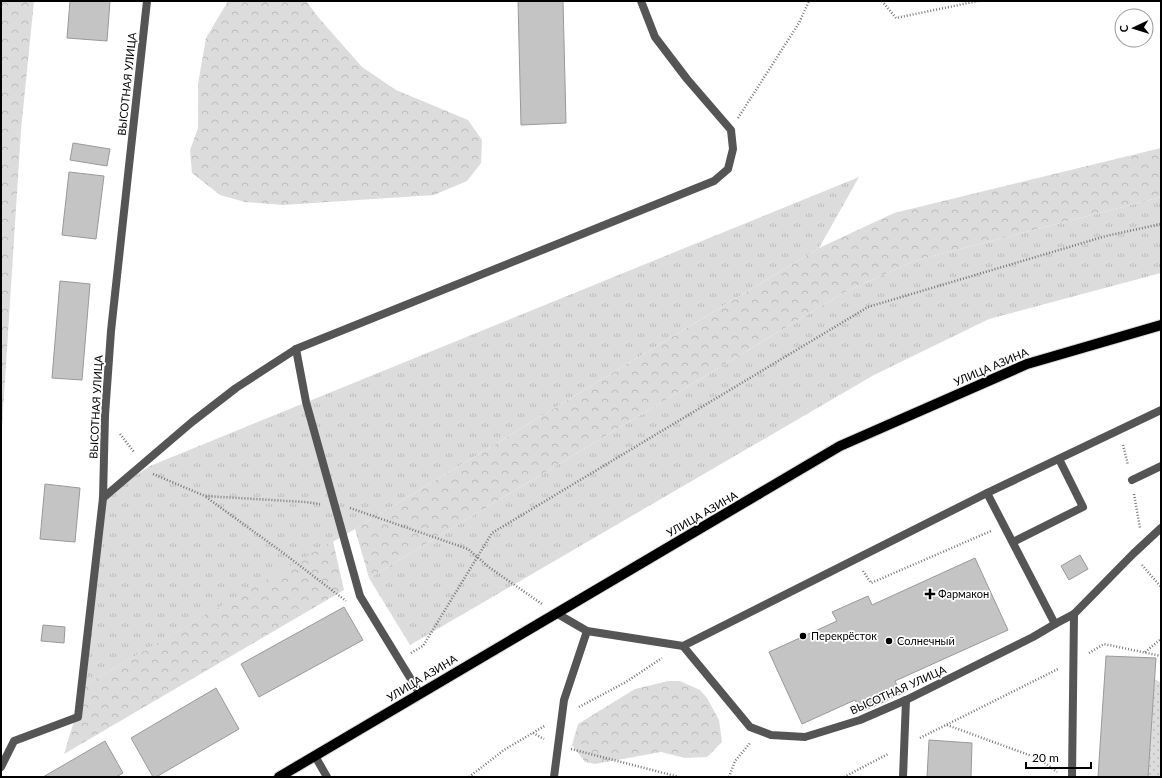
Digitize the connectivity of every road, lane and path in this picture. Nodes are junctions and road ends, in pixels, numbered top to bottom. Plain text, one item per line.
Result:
1 (147, 1) edge
2 (641, 1) edge
3 (809, 1) edge
4 (882, 1) edge
5 (978, 1) edge
6 (730, 130) junction
7 (1161, 224) edge
8 (1161, 325) edge
9 (296, 349) junction
10 (1161, 410) edge
11 (1059, 459) junction
12 (1161, 466) edge
13 (1132, 480) dead end
14 (987, 493) junction
15 (206, 496) dead end
16 (103, 498) junction
17 (1004, 525) junction
18 (1161, 528) edge
19 (1013, 542) junction
20 (1133, 554) junction
21 (862, 571) dead end
22 (1161, 587) edge
23 (346, 602) dead end
24 (556, 613) junction
25 (1074, 614) junction
26 (1055, 624) junction
27 (587, 632) junction
28 (1161, 639) edge
29 (682, 646) junction
30 (1145, 652) junction
31 (1161, 656) edge
32 (399, 661) junction
33 (1074, 662) junction
34 (420, 694) junction
35 (906, 700) junction
36 (946, 725) junction
37 (760, 731) junction
38 (532, 733) dead end
39 (558, 745) junction
40 (904, 746) junction
41 (315, 756) junction
42 (1, 767) edge
43 (1058, 772) dead end
44 (279, 777) edge
45 (327, 777) edge
46 (554, 777) edge
47 (679, 777) edge
48 (729, 777) edge
49 (844, 777) edge
50 (903, 777) edge
51 (1072, 777) edge

1 - 16 street, ВЫСОТНАЯ УЛИЦА
2 - 6 street
3 - 6 path
4 - 5 path
6 - 9 street
7 - 32 path
8 - 24 main road, УЛИЦА АЗИНА
9 - 16 street
9 - 32 street
10 - 11 street
11 - 14 street
11 - 19 street
12 - 13 street
14 - 17 street
14 - 29 street
15 - 23 path
16 - 42 street, ВЫСОТНАЯ УЛИЦА
17 - 19 street
17 - 21 path
18 - 20 street, ВЫСОТНАЯ УЛИЦА
19 - 26 street
20 - 22 path
20 - 25 street, ВЫСОТНАЯ УЛИЦА
24 - 27 street
24 - 34 main road, УЛИЦА АЗИНА
25 - 26 street, ВЫСОТНАЯ УЛИЦА
25 - 33 street
26 - 35 street, ВЫСОТНАЯ УЛИЦА
27 - 29 street
27 - 39 street
28 - 30 path
29 - 37 street, ВЫСОТНАЯ УЛИЦА
30 - 31 path
30 - 33 path
32 - 34 street
33 - 36 path
33 - 51 street
34 - 41 main road, УЛИЦА АЗИНА
35 - 37 street, ВЫСОТНАЯ УЛИЦА
35 - 40 street
36 - 40 path
36 - 43 path
37 - 48 path
38 - 39 path
39 - 46 street
39 - 47 path
40 - 49 path
40 - 50 street
41 - 44 main road, УЛИЦА АЗИНА
41 - 45 street

